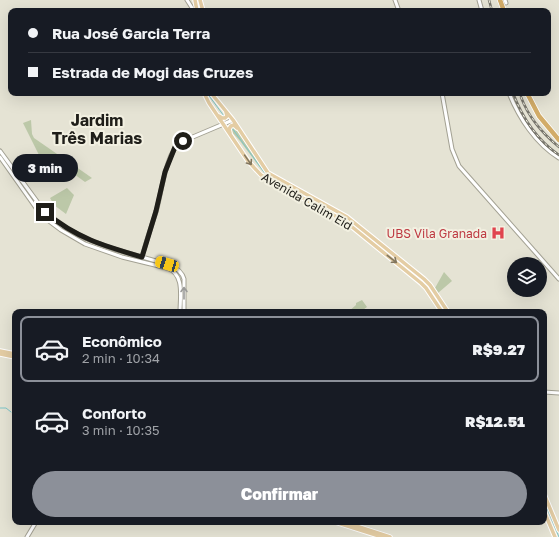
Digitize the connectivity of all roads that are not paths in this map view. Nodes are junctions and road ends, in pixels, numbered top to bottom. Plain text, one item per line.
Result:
1 (186, 0) edge
2 (192, 8) edge
3 (206, 96) edge
4 (215, 96) edge
5 (443, 96) edge
6 (510, 96) edge
7 (529, 96) edge
8 (530, 96) edge
9 (225, 108) junction
10 (216, 113) junction
11 (233, 120) junction
12 (223, 124) junction
13 (241, 132) junction
14 (231, 135) junction
15 (559, 136) edge
16 (559, 140) edge
17 (0, 151) edge
18 (0, 158) edge
19 (559, 158) edge
20 (142, 257) junction
21 (140, 261) junction
22 (559, 279) edge
23 (435, 297) junction
24 (180, 309) edge
25 (184, 309) edge
26 (441, 309) edge
27 (445, 309) edge
28 (0, 350) edge
29 (0, 354) edge
30 (12, 355) edge
31 (12, 356) edge
32 (547, 392) edge
33 (559, 393) edge
34 (547, 501) edge
35 (547, 518) edge
36 (34, 525) edge
37 (344, 525) edge
38 (353, 525) edge
39 (559, 530) edge
40 (27, 537) edge
41 (382, 537) edge
42 (390, 537) edge
43 (555, 537) edge

1 - 2 main road
3 - 10 main road, Avenida Calim Eid
4 - 9 main road, Avenida Calim Eid
5 - 22 main road
6 - 19 main road
7 - 16 highway
8 - 15 highway
9 - 10 main road
9 - 11 main road, Avenida Calim Eid
10 - 12 main road, Avenida Calim Eid
11 - 12 main road
11 - 13 main road, Avenida Calim Eid
12 - 14 main road, Avenida Calim Eid
12 - 20 main road
13 - 14 main road
13 - 23 main road, Avenida Calim Eid
14 -> 23 main road, Avenida Calim Eid
17 - 20 main road
18 - 21 main road
20 - 21 main road
25 -> 20 main road
21 - 24 main road
23 - 26 main road, Avenida Calim Eid
23 - 27 main road, Avenida Calim Eid
28 - 30 main road
29 - 31 main road
32 - 33 main road
34 - 39 main road
35 - 43 main road
36 - 40 main road
37 - 41 main road
38 - 42 main road

